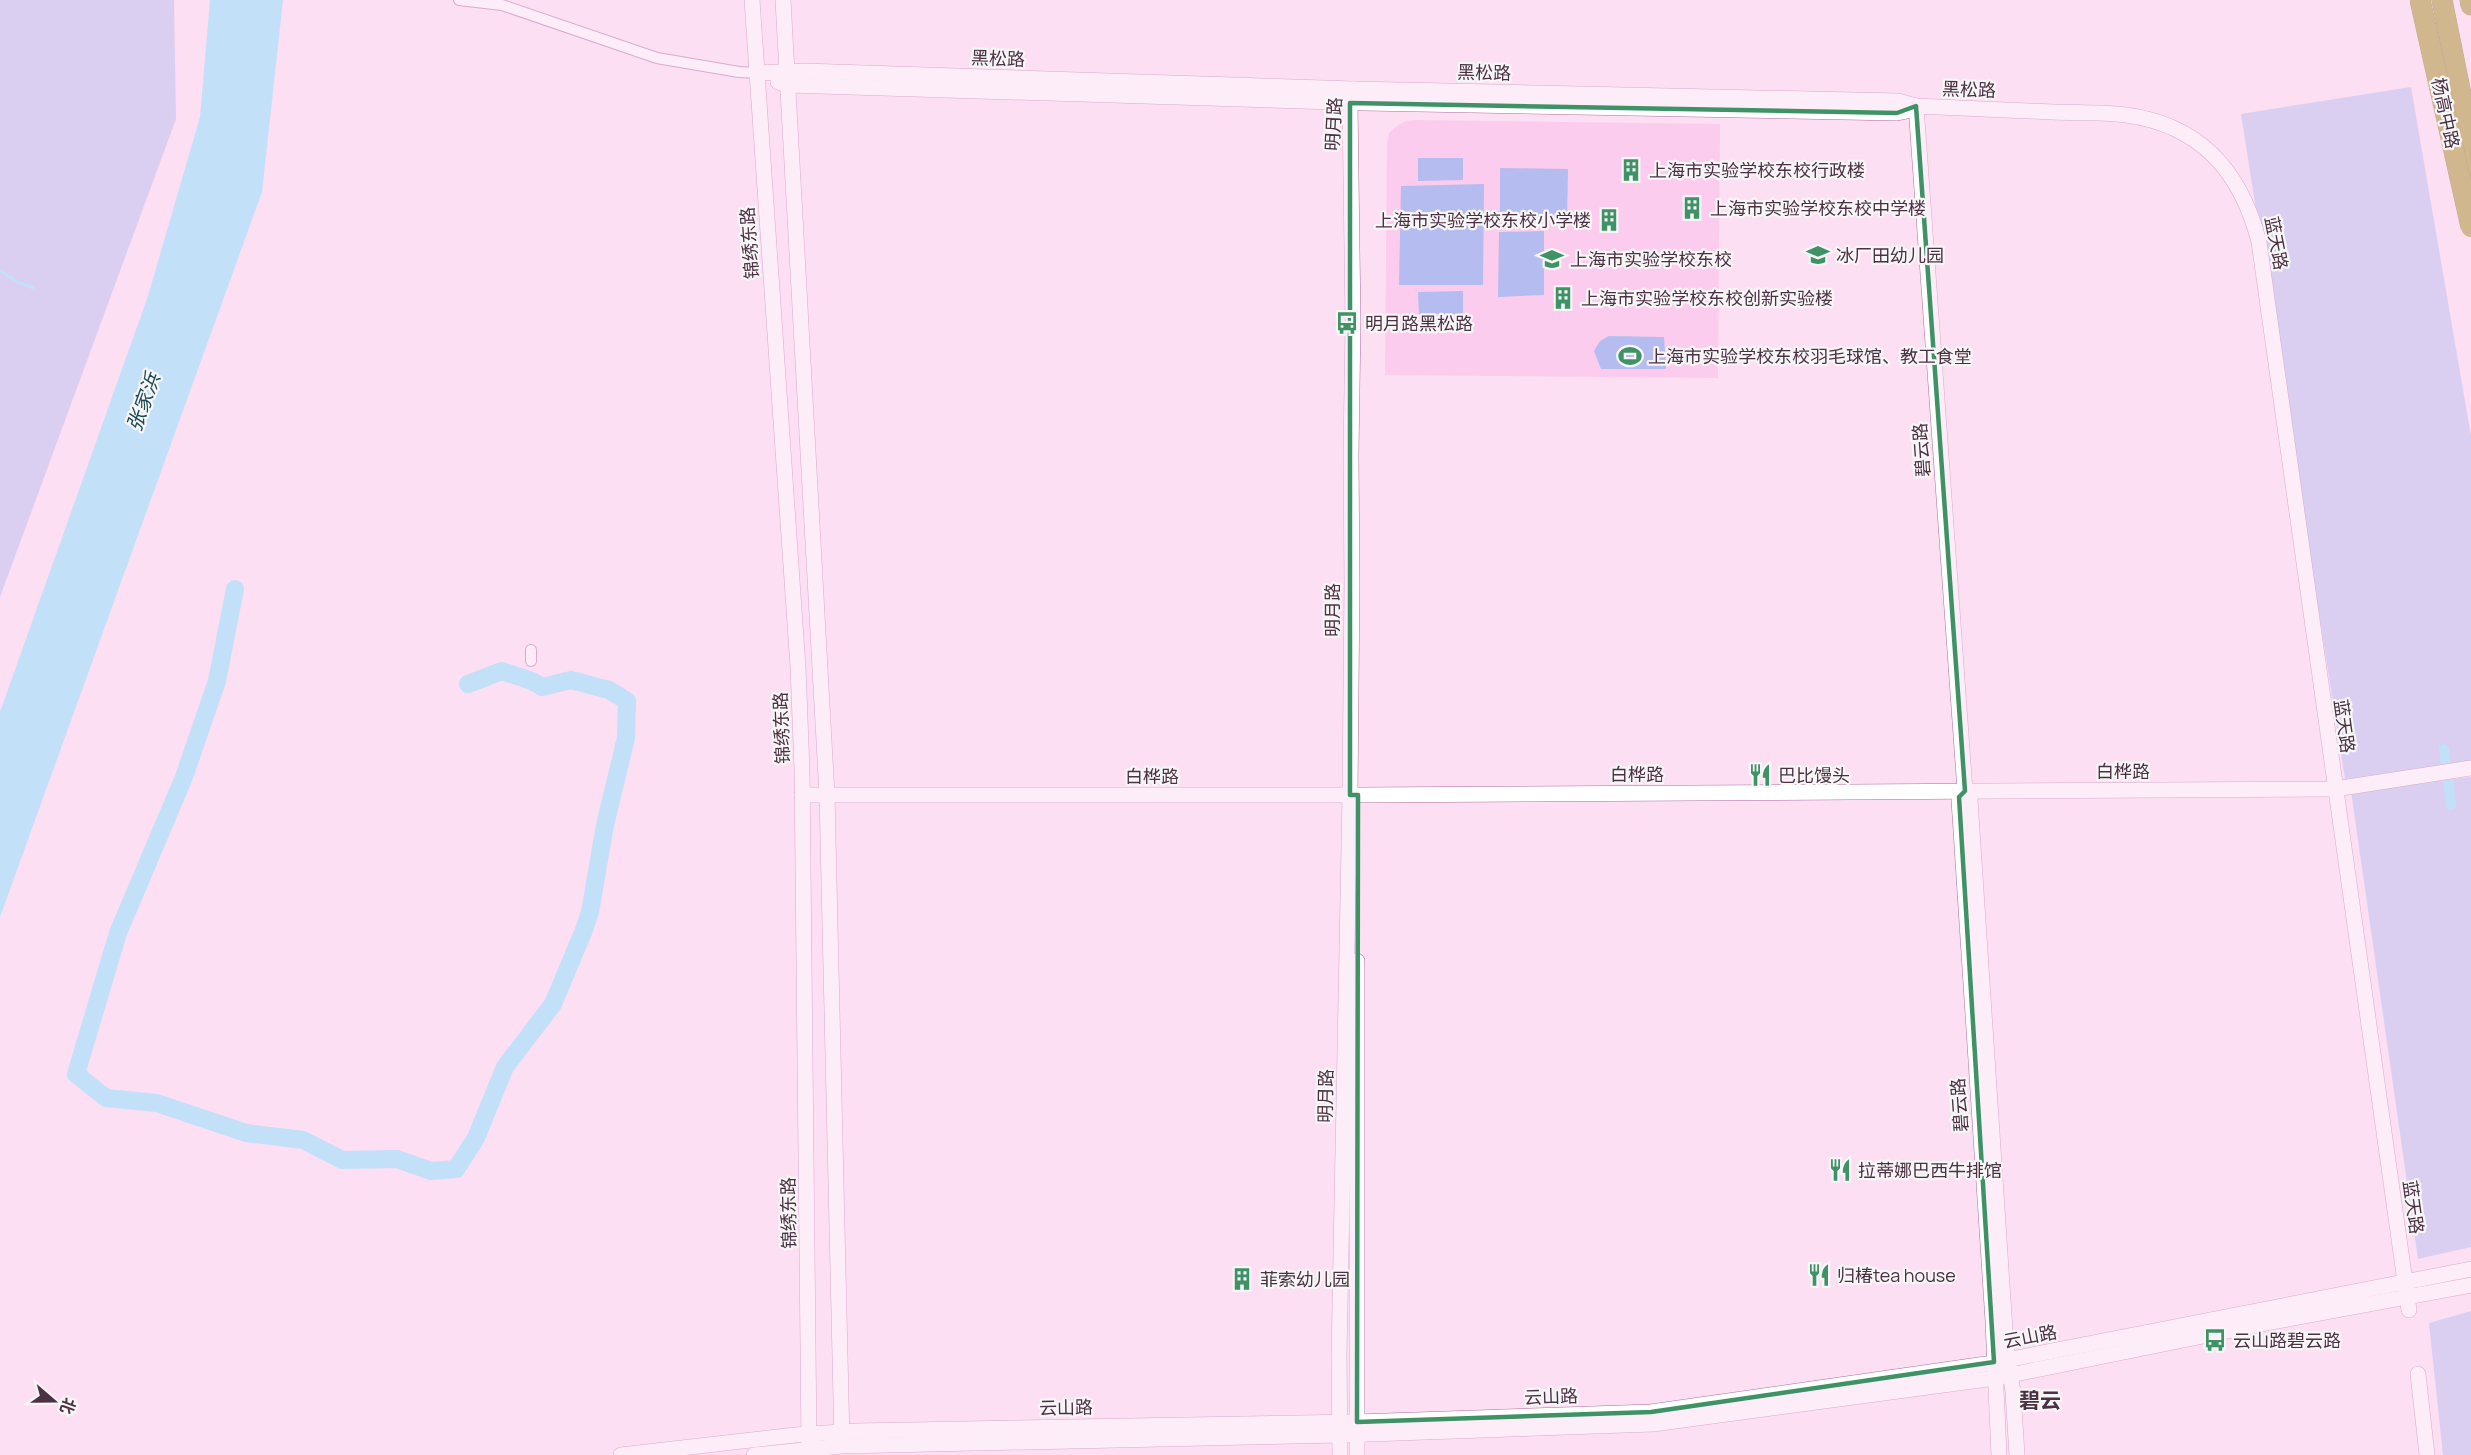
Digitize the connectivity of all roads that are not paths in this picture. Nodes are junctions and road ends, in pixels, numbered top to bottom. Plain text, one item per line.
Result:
1 (459, 0) edge
2 (752, 0) edge
3 (783, 0) edge
4 (2420, 0) edge
5 (2442, 0) edge
6 (2470, 0) edge
7 (2471, 5) edge
8 (757, 74) junction
9 (788, 78) junction
10 (1354, 98) junction
11 (1916, 106) junction
12 (2216, 157) joint
13 (2471, 186) edge
14 (2471, 227) edge
15 (2471, 768) edge
16 (2335, 789) junction
17 (1965, 791) junction
18 (802, 795) junction
19 (827, 795) junction
20 (1354, 795) junction
21 (2471, 1269) edge
22 (2471, 1285) edge
23 (2407, 1296) junction
24 (2001, 1361) junction
25 (2418, 1374) dead end
26 (2010, 1376) junction
27 (1995, 1378) junction
28 (1340, 1428) junction
29 (1357, 1428) junction
30 (842, 1444) edge
31 (810, 1446) edge
32 (621, 1455) edge
33 (754, 1455) edge
34 (1340, 1455) edge
35 (1357, 1455) edge
36 (1999, 1455) edge
37 (2017, 1455) edge
38 (2427, 1455) edge

1 - 8 street
2 - 8 street, 锦绣东路
3 - 9 street
4 - 14 highway, 杨高中路, bridge
5 - 13 highway
6 - 7 highway
8 - 9 street, 黑松路
8 - 18 street, 锦绣东路
9 - 10 street, 黑松路
9 - 19 street
10 - 11 street, 黑松路
10 - 20 street, 明月路
11 - 12 street, 黑松路
11 - 17 street, 碧云路
12 - 16 street, 蓝天路
15 - 16 street, 白桦路
16 - 17 street, 白桦路
16 - 23 street, 蓝天路
17 - 20 street, 白桦路
17 - 24 street, 碧云路
18 - 19 street, 白桦路
18 - 31 street, 锦绣东路
19 - 20 street, 白桦路
19 - 30 street
20 - 28 street, 明月路
20 - 29 street, 明月路
21 - 23 street, 云山路
22 - 23 street, 云山路
23 - 24 street, 云山路
23 - 26 street, 云山路
24 - 26 street, 碧云路
24 - 27 street, 碧云路
24 - 29 street, 云山路
25 - 38 street
26 - 27 street, 云山路
26 - 37 street, 碧云路
27 - 29 street, 云山路
27 - 36 street, 碧云路
28 - 29 street, 云山路
28 - 30 street, 云山路
28 - 34 street, 明月路
29 - 35 street, 明月路
30 - 31 street, 云山路
31 - 32 street, 云山路
31 - 33 street, 云山路

